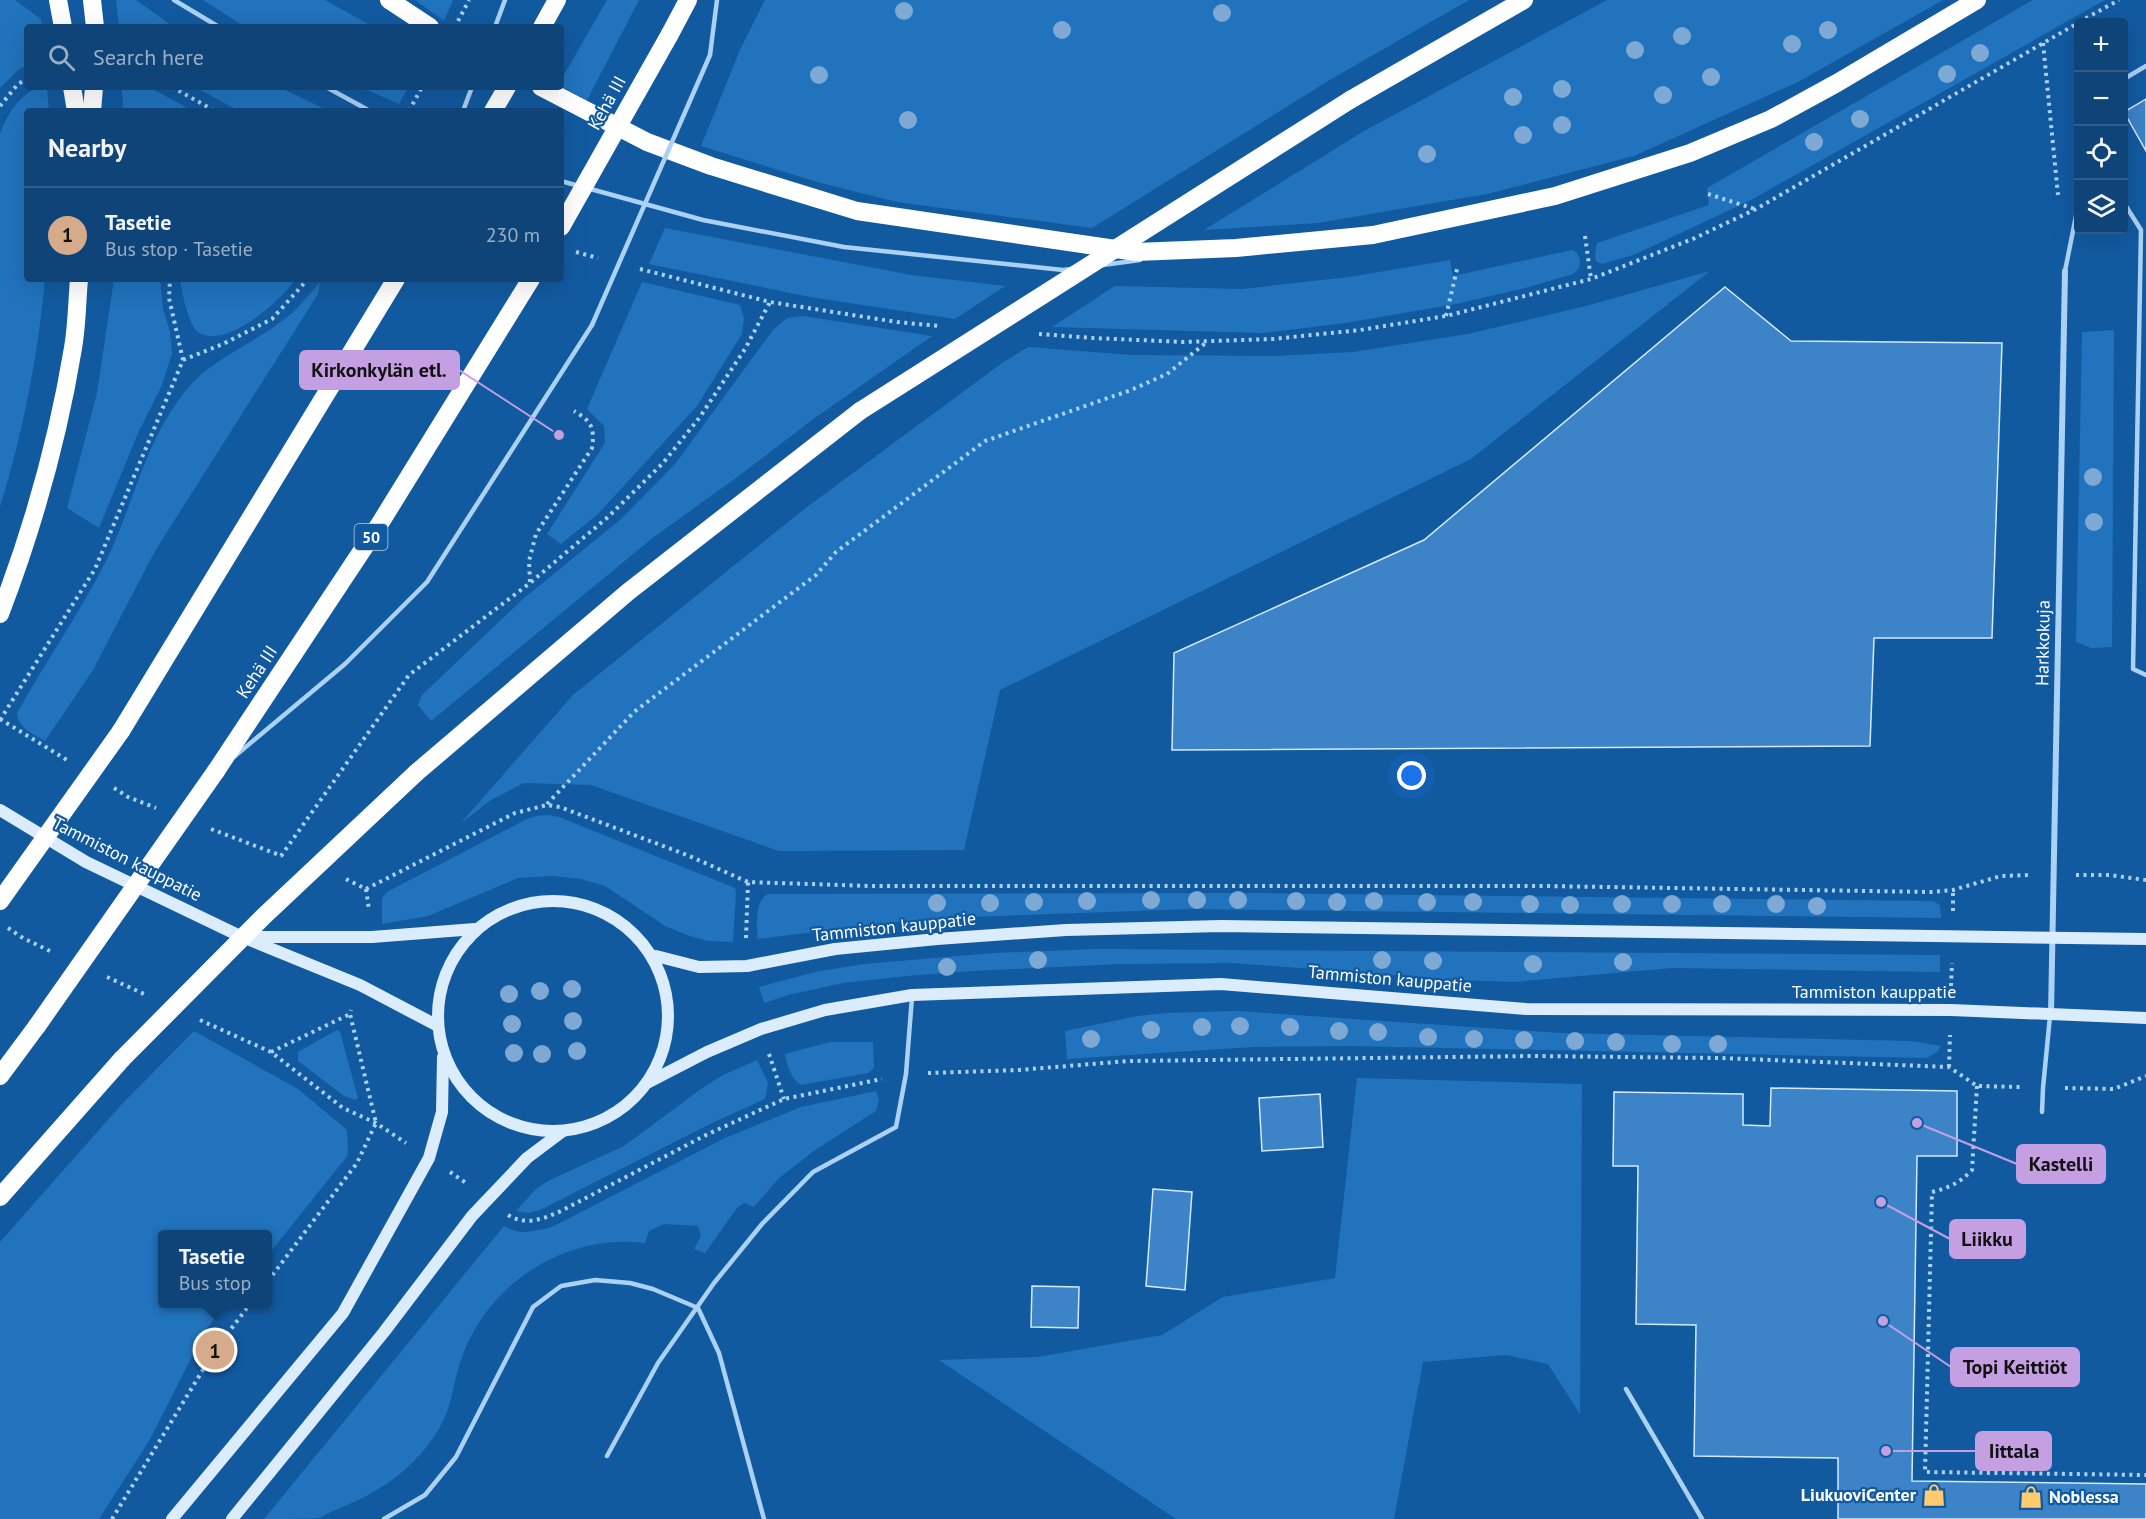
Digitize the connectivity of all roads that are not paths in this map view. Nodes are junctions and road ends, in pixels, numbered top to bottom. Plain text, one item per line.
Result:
1 (58, 0) edge
2 (92, 0) edge
3 (174, 0) edge
4 (389, 0) edge
5 (505, 0) edge
6 (557, 0) edge
7 (688, 0) edge
8 (717, 0) edge
9 (1524, 0) edge
10 (1977, 0) edge
11 (62, 24) edge
12 (95, 24) edge
13 (214, 24) edge
14 (425, 24) edge
15 (496, 24) edge
16 (544, 24) edge
17 (2146, 66) edge
18 (2128, 77) edge
19 (72, 90) edge
20 (93, 90) edge
21 (332, 90) edge
22 (471, 90) edge
23 (505, 90) edge
24 (547, 90) edge
25 (76, 108) edge
26 (92, 108) edge
27 (364, 108) edge
28 (464, 108) edge
29 (495, 108) edge
30 (564, 182) edge
31 (2128, 209) edge
32 (564, 222) edge
33 (2074, 229) edge
34 (1236, 248) junction
35 (1155, 258) dead end
36 (1143, 260) dead end
37 (2065, 271) joint
38 (79, 282) edge
39 (394, 282) edge
40 (529, 282) edge
41 (0, 614) edge
42 (2146, 675) edge
43 (216, 771) junction
44 (0, 810) edge
45 (0, 901) edge
46 (475, 929) junction
47 (240, 936) junction
48 (2053, 937) junction
49 (2146, 939) edge
50 (656, 956) junction
51 (912, 995) junction
52 (2051, 1015) junction
53 (2146, 1018) edge
54 (438, 1026) junction
55 (443, 1055) junction
56 (0, 1076) edge
57 (647, 1083) junction
58 (2042, 1112) dead end
59 (563, 1131) junction
60 (0, 1197) edge
61 (698, 1308) junction
62 (1626, 1389) dead end
63 (607, 1456) dead end
64 (172, 1519) edge
65 (232, 1519) edge
66 (384, 1519) edge
67 (764, 1519) edge
68 (1702, 1519) edge

1 - 11 highway, bridge
2 - 12 highway
3 - 13 lane
4 - 14 highway
5 - 15 lane
6 - 16 highway
7 - 32 highway, Kehä III, bridge
8 - 43 lane, bridge
9 - 60 highway, bridge
10 - 34 highway
17 - 18 lane
19 - 25 highway
20 - 26 highway
21 - 27 lane
22 - 28 lane
23 - 29 highway
24 - 34 highway
30 - 36 lane
31 - 42 lane
33 - 37 lane
34 - 35 lane
37 - 48 street, Harkkokuja
38 - 41 highway
39 - 45 highway, bridge
40 - 43 highway, Kehä III / 50
43 - 56 highway, Kehä III / 50, bridge
44 - 47 main road, Tammiston kauppatie
46 - 47 main road, Tammiston kauppatie
46 - 50 main road
46 - 54 main road
47 - 54 main road, Tammiston kauppatie
48 - 49 main road, Tammiston kauppatie
48 - 50 main road, Tammiston kauppatie
48 - 52 street, Harkkokuja
50 - 57 main road
51 - 52 main road, Tammiston kauppatie
51 - 57 main road, Tammiston kauppatie
51 - 61 lane
52 - 53 main road, Tammiston kauppatie
52 - 58 lane
54 - 55 main road
55 - 59 main road
55 - 64 main road
57 - 59 main road
59 - 65 main road
61 - 63 lane
61 - 66 lane
61 - 67 lane
62 - 68 lane

